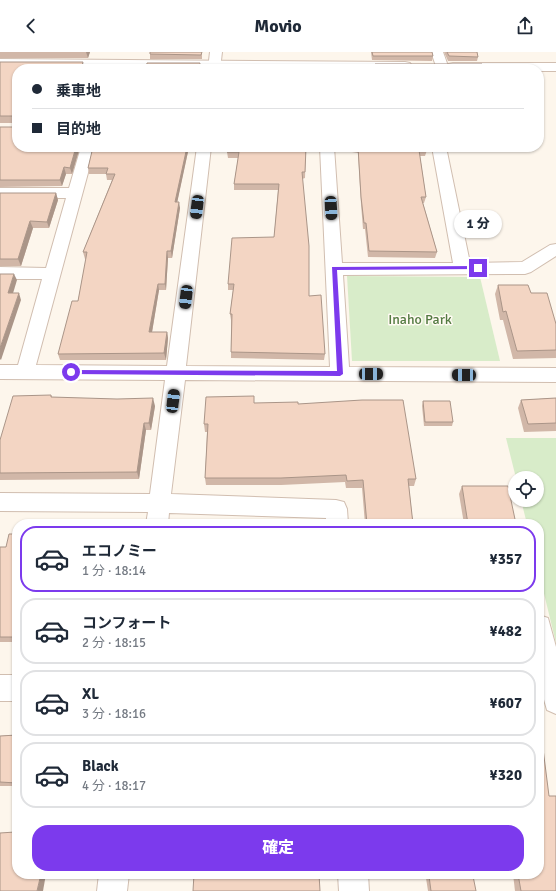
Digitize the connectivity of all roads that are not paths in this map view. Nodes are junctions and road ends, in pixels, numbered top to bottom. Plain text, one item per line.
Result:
1 (437, 52) edge
2 (215, 62) edge
3 (0, 63) edge
4 (322, 64) edge
5 (430, 64) edge
6 (544, 68) edge
7 (556, 68) edge
8 (87, 152) edge
9 (203, 152) edge
10 (327, 152) edge
11 (440, 152) edge
12 (0, 193) edge
13 (75, 193) junction
14 (556, 249) edge
15 (462, 267) junction
16 (334, 268) junction
17 (0, 273) edge
18 (53, 274) junction
19 (0, 372) edge
20 (25, 372) junction
21 (176, 372) junction
22 (340, 374) junction
23 (556, 375) edge
24 (0, 502) edge
25 (160, 503) junction
26 (158, 519) edge
27 (337, 519) edge
28 (544, 648) edge
29 (0, 688) edge
30 (12, 688) edge
31 (556, 701) edge
32 (113, 879) edge
33 (353, 879) edge
34 (112, 891) edge
35 (354, 891) edge

1 - 5 street
2 - 3 street
2 - 4 street
6 - 7 street
8 - 13 street
9 - 21 street
10 - 16 street
11 - 15 street
12 - 13 street
13 - 18 street
14 - 15 street
15 - 16 street
16 - 22 street
17 - 18 street
18 - 20 street
19 - 20 street
20 - 21 street
21 - 22 street
21 - 25 street
22 - 23 street
24 - 25 street
25 - 26 street
25 - 27 street
28 - 31 street
29 - 30 street
32 - 34 street
33 - 35 street

